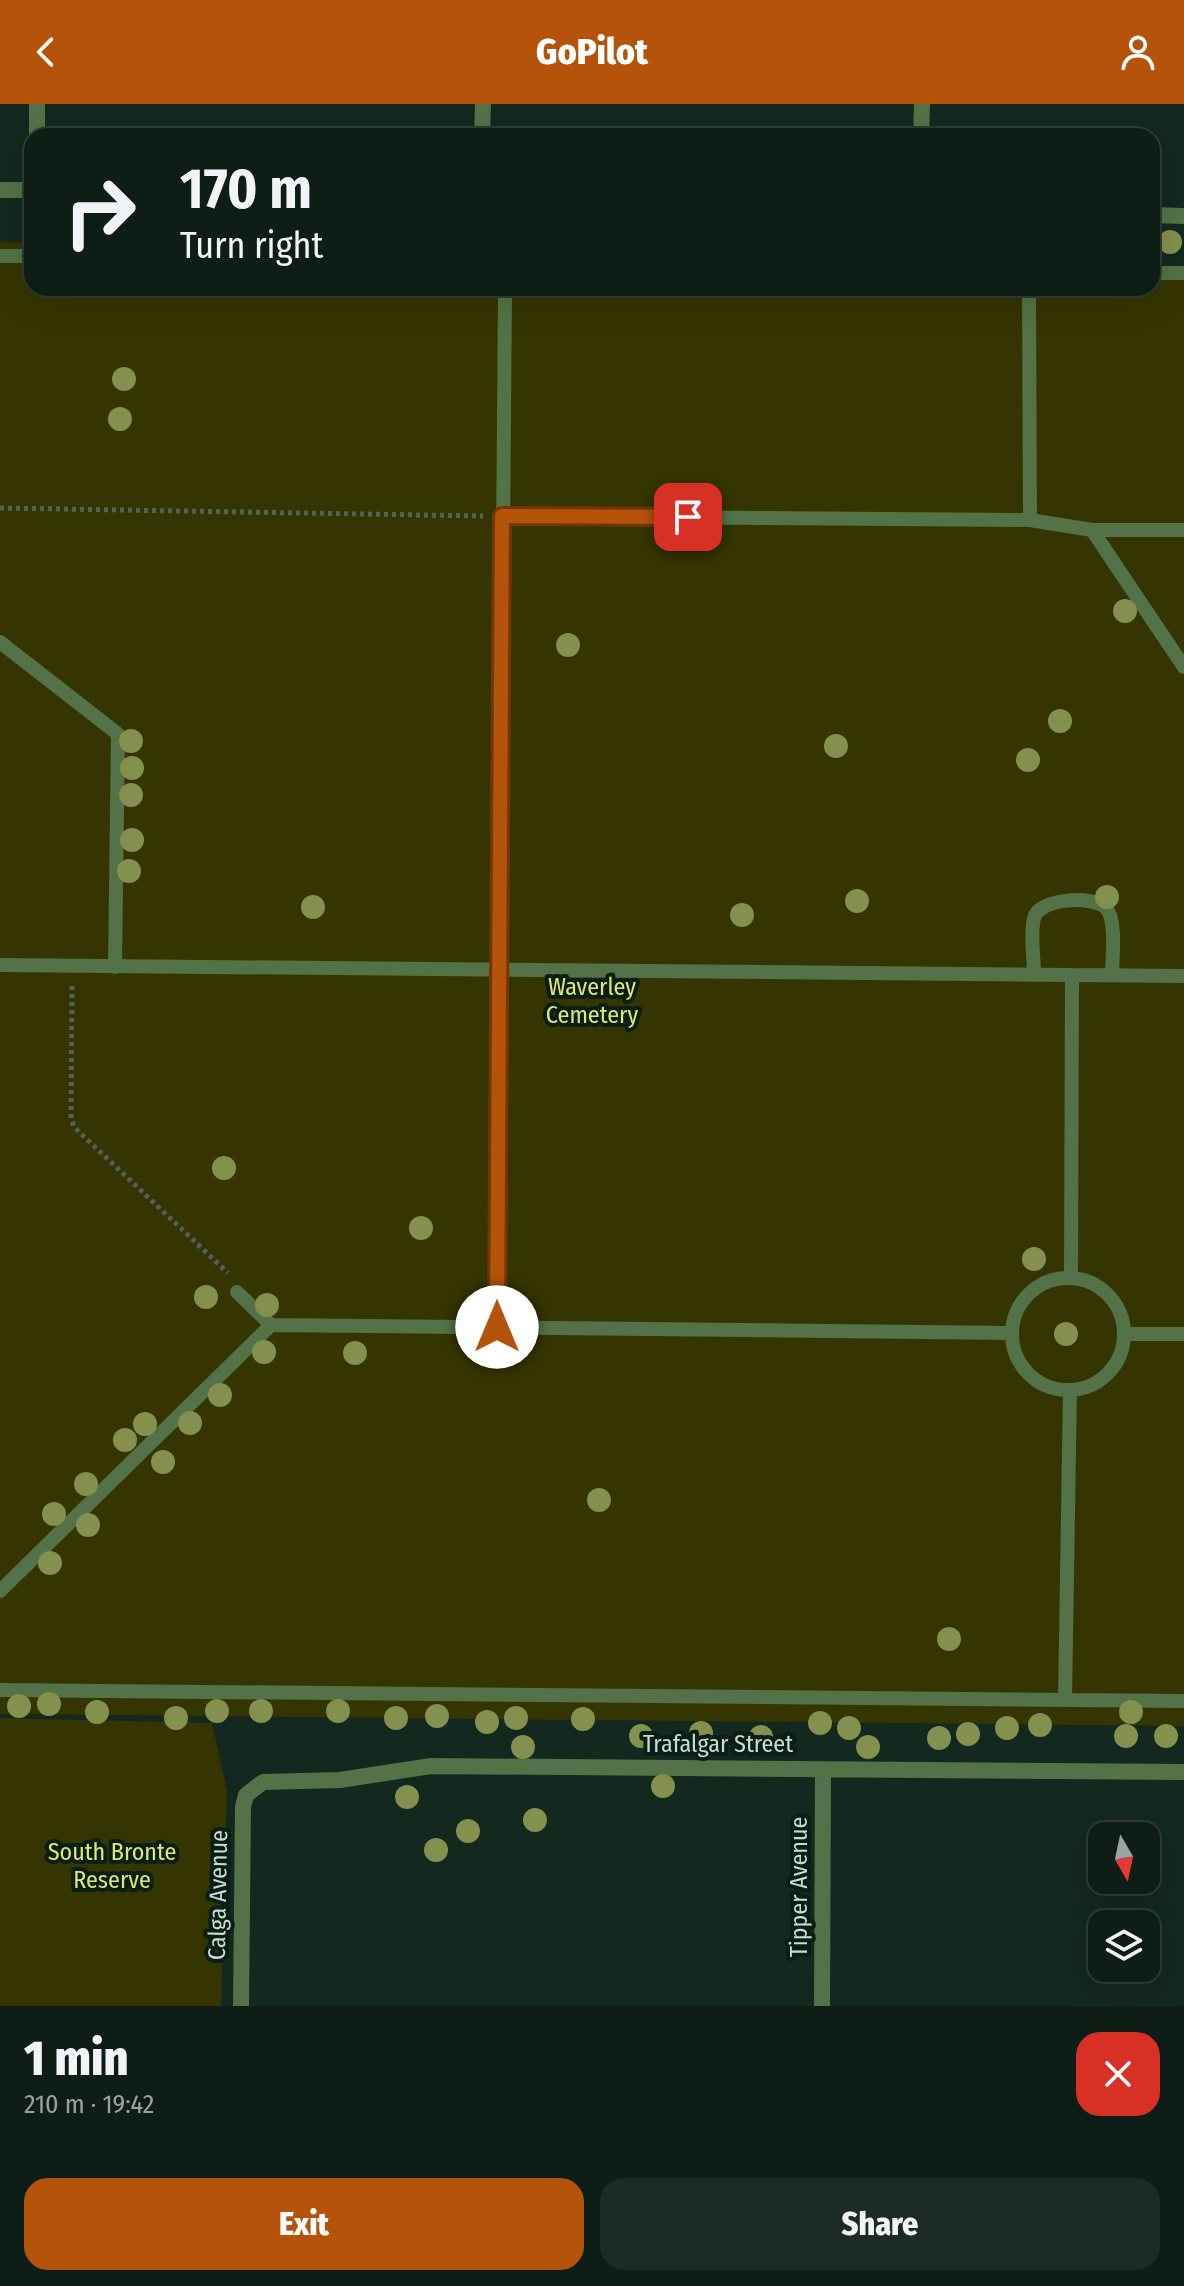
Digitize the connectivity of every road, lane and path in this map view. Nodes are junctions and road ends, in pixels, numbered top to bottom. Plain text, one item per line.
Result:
1 (37, 104) edge
2 (483, 104) edge
3 (922, 104) edge
4 (37, 128) edge
5 (482, 128) edge
6 (921, 128) edge
7 (0, 190) edge
8 (24, 190) edge
9 (1160, 215) edge
10 (1184, 216) edge
11 (0, 256) edge
12 (24, 256) edge
13 (1160, 273) edge
14 (1184, 273) edge
15 (505, 296) edge
16 (1029, 296) edge
17 (0, 508) edge
18 (502, 516) junction
19 (1030, 520) junction
20 (1092, 530) junction
21 (1184, 530) edge
22 (0, 642) edge
23 (1184, 667) edge
24 (0, 965) edge
25 (72, 965) junction
26 (115, 967) junction
27 (500, 970) junction
28 (1034, 975) junction
29 (1072, 975) junction
30 (1112, 975) junction
31 (1184, 976) edge
32 (226, 1269) dead end
33 (1071, 1278) junction
34 (237, 1292) dead end
35 (271, 1325) junction
36 (497, 1327) junction
37 (1012, 1333) junction
38 (1124, 1334) junction
39 (1184, 1334) edge
40 (1070, 1390) junction
41 (0, 1591) edge
42 (0, 1690) edge
43 (1065, 1700) junction
44 (1184, 1701) edge
45 (823, 1769) junction
46 (1184, 1772) edge
47 (254, 1787) joint
48 (241, 2006) edge
49 (822, 2006) edge

1 - 4 street
2 - 5 street
3 - 6 street
7 - 8 street
9 - 10 street
11 - 12 lane
13 - 14 lane
15 - 18 lane
16 - 19 lane
17 - 18 path
18 - 19 lane
18 - 27 lane
19 - 20 lane
20 - 21 lane
20 - 23 lane
22 - 26 lane
24 - 25 lane
25 - 26 lane
25 - 32 path
26 - 27 lane
27 - 28 lane
27 - 36 lane
28 - 29 lane
28 - 30 lane
29 - 30 lane
29 - 33 lane
30 - 31 lane
33 - 37 lane
33 - 38 lane
34 - 35 lane
35 - 36 lane
35 - 41 lane
36 - 37 lane
37 - 40 lane
38 - 39 lane
38 - 40 lane
40 - 43 lane
42 - 43 lane
43 - 44 lane
45 - 46 street, Trafalgar Street
45 - 47 street, Trafalgar Street
45 - 49 street, Tipper Avenue
47 - 48 street, Calga Avenue

